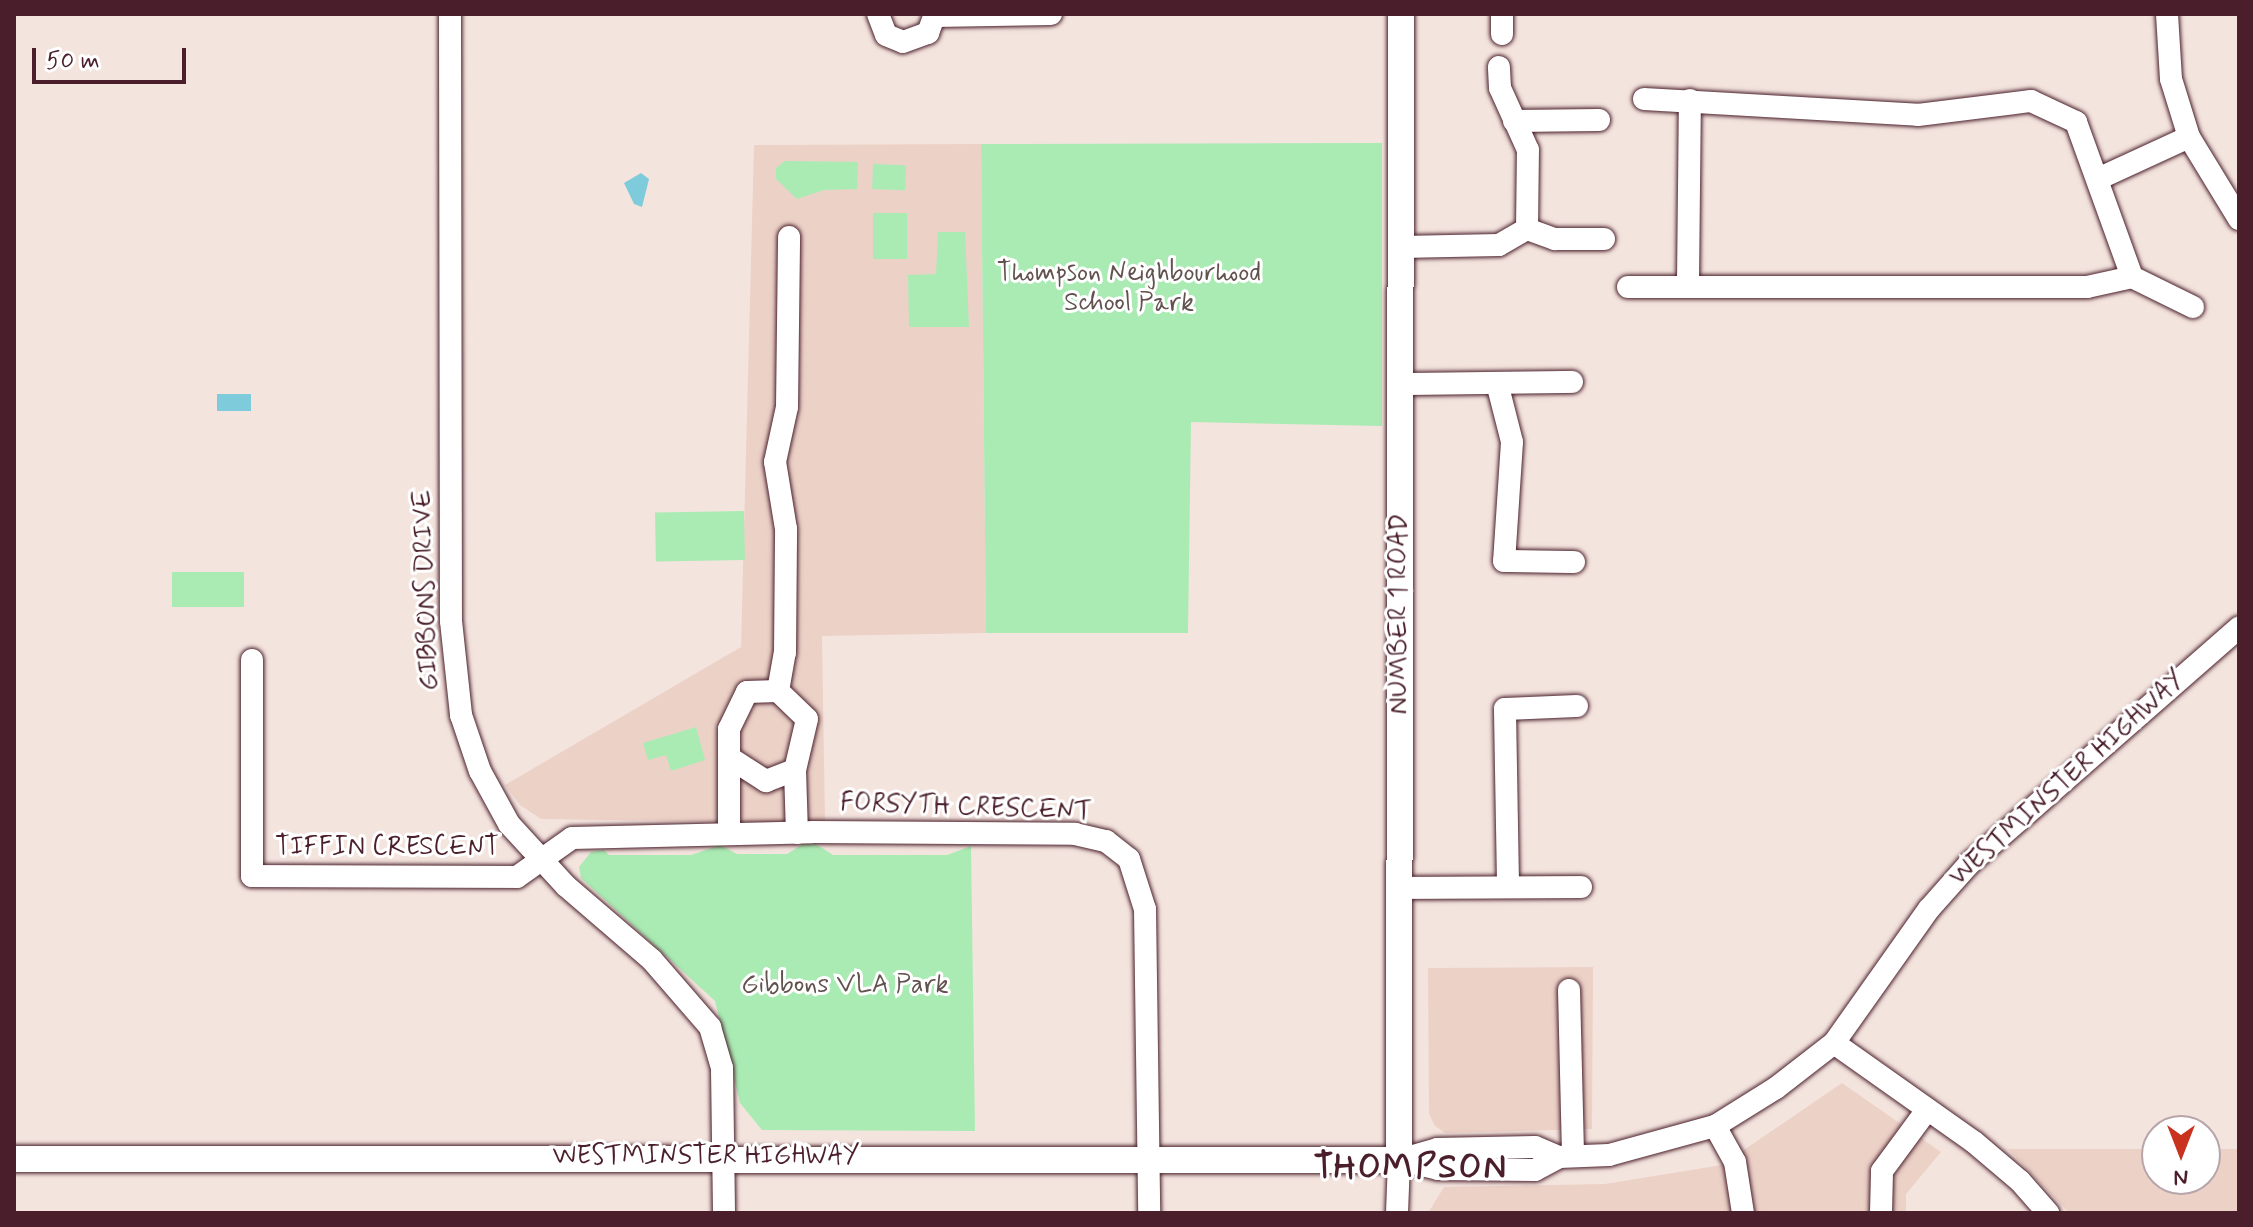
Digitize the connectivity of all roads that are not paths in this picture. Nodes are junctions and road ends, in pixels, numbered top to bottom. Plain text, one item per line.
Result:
1 (450, 14) edge
2 (878, 14) edge
3 (1051, 14) edge
4 (1401, 14) edge
5 (2167, 14) edge
6 (935, 15) edge
7 (1499, 67) dead end
8 (1644, 99) dead end
9 (1690, 100) junction
10 (1599, 120) dead end
11 (1514, 121) junction
12 (2189, 137) junction
13 (2100, 178) junction
14 (2239, 219) edge
15 (1527, 229) junction
16 (789, 237) dead end
17 (1604, 239) dead end
18 (1401, 247) junction
19 (2132, 277) junction
20 (1688, 283) junction
21 (1628, 287) dead end
22 (2193, 307) dead end
23 (1572, 382) dead end
24 (1497, 383) junction
25 (1400, 384) junction
26 (1574, 562) dead end
27 (2239, 628) edge
28 (252, 660) dead end
29 (778, 691) junction
30 (1577, 706) dead end
31 (730, 758) junction
32 (795, 770) junction
33 (797, 833) junction
34 (729, 834) junction
35 (541, 862) junction
36 (1508, 883) junction
37 (1581, 887) dead end
38 (1400, 888) junction
39 (1569, 990) dead end
40 (1834, 1043) junction
41 (1927, 1110) junction
42 (1715, 1126) junction
43 (723, 1157) junction
44 (1566, 1157) junction
45 (1149, 1158) junction
46 (14, 1159) edge
47 (1399, 1160) junction
48 (724, 1213) edge
49 (1149, 1213) edge
50 (1397, 1213) edge
51 (1743, 1213) edge
52 (1881, 1213) edge
53 (2048, 1213) edge

1 - 35 street, GIBBONS DRIVE
2 - 6 street
3 - 6 street
4 - 18 main road, NUMBER 1 ROAD
5 - 12 street
7 - 11 street
8 - 9 street
9 - 13 street
9 - 20 street
10 - 11 street
11 - 15 street
12 - 13 street
12 - 14 street
13 - 19 street
15 - 17 street
15 - 18 street
16 - 29 street
18 - 25 main road, NUMBER 1 ROAD
19 - 20 street
19 - 22 street
20 - 21 street
23 - 24 street
24 - 25 street
24 - 26 street
25 - 38 main road, NUMBER 1 ROAD
27 - 40 street, WESTMINSTER HIGHWAY
28 - 35 street, TIFFIN CRESCENT
29 - 31 street
29 - 32 street
30 - 36 street
31 - 32 street
31 - 34 street
32 - 33 street
33 - 34 street, FORSYTH CRESCENT
33 - 45 street, FORSYTH CRESCENT
34 - 35 street, FORSYTH CRESCENT
35 - 43 street, GIBBONS DRIVE
36 - 37 street
36 - 38 street
38 - 47 main road, NUMBER 1 ROAD
39 - 44 street
40 - 41 street
40 - 42 street, WESTMINSTER HIGHWAY
41 - 52 street
41 - 53 street
42 - 44 street, WESTMINSTER HIGHWAY
42 - 51 street
43 - 45 main road, WESTMINSTER HIGHWAY
43 - 46 main road, WESTMINSTER HIGHWAY
43 - 48 street, GIBBONS DRIVE
44 - 47 street, WESTMINSTER HIGHWAY
45 - 47 main road, WESTMINSTER HIGHWAY
45 - 49 street, FORSYTH CRESCENT
47 - 50 street, NUMBER 1 ROAD

